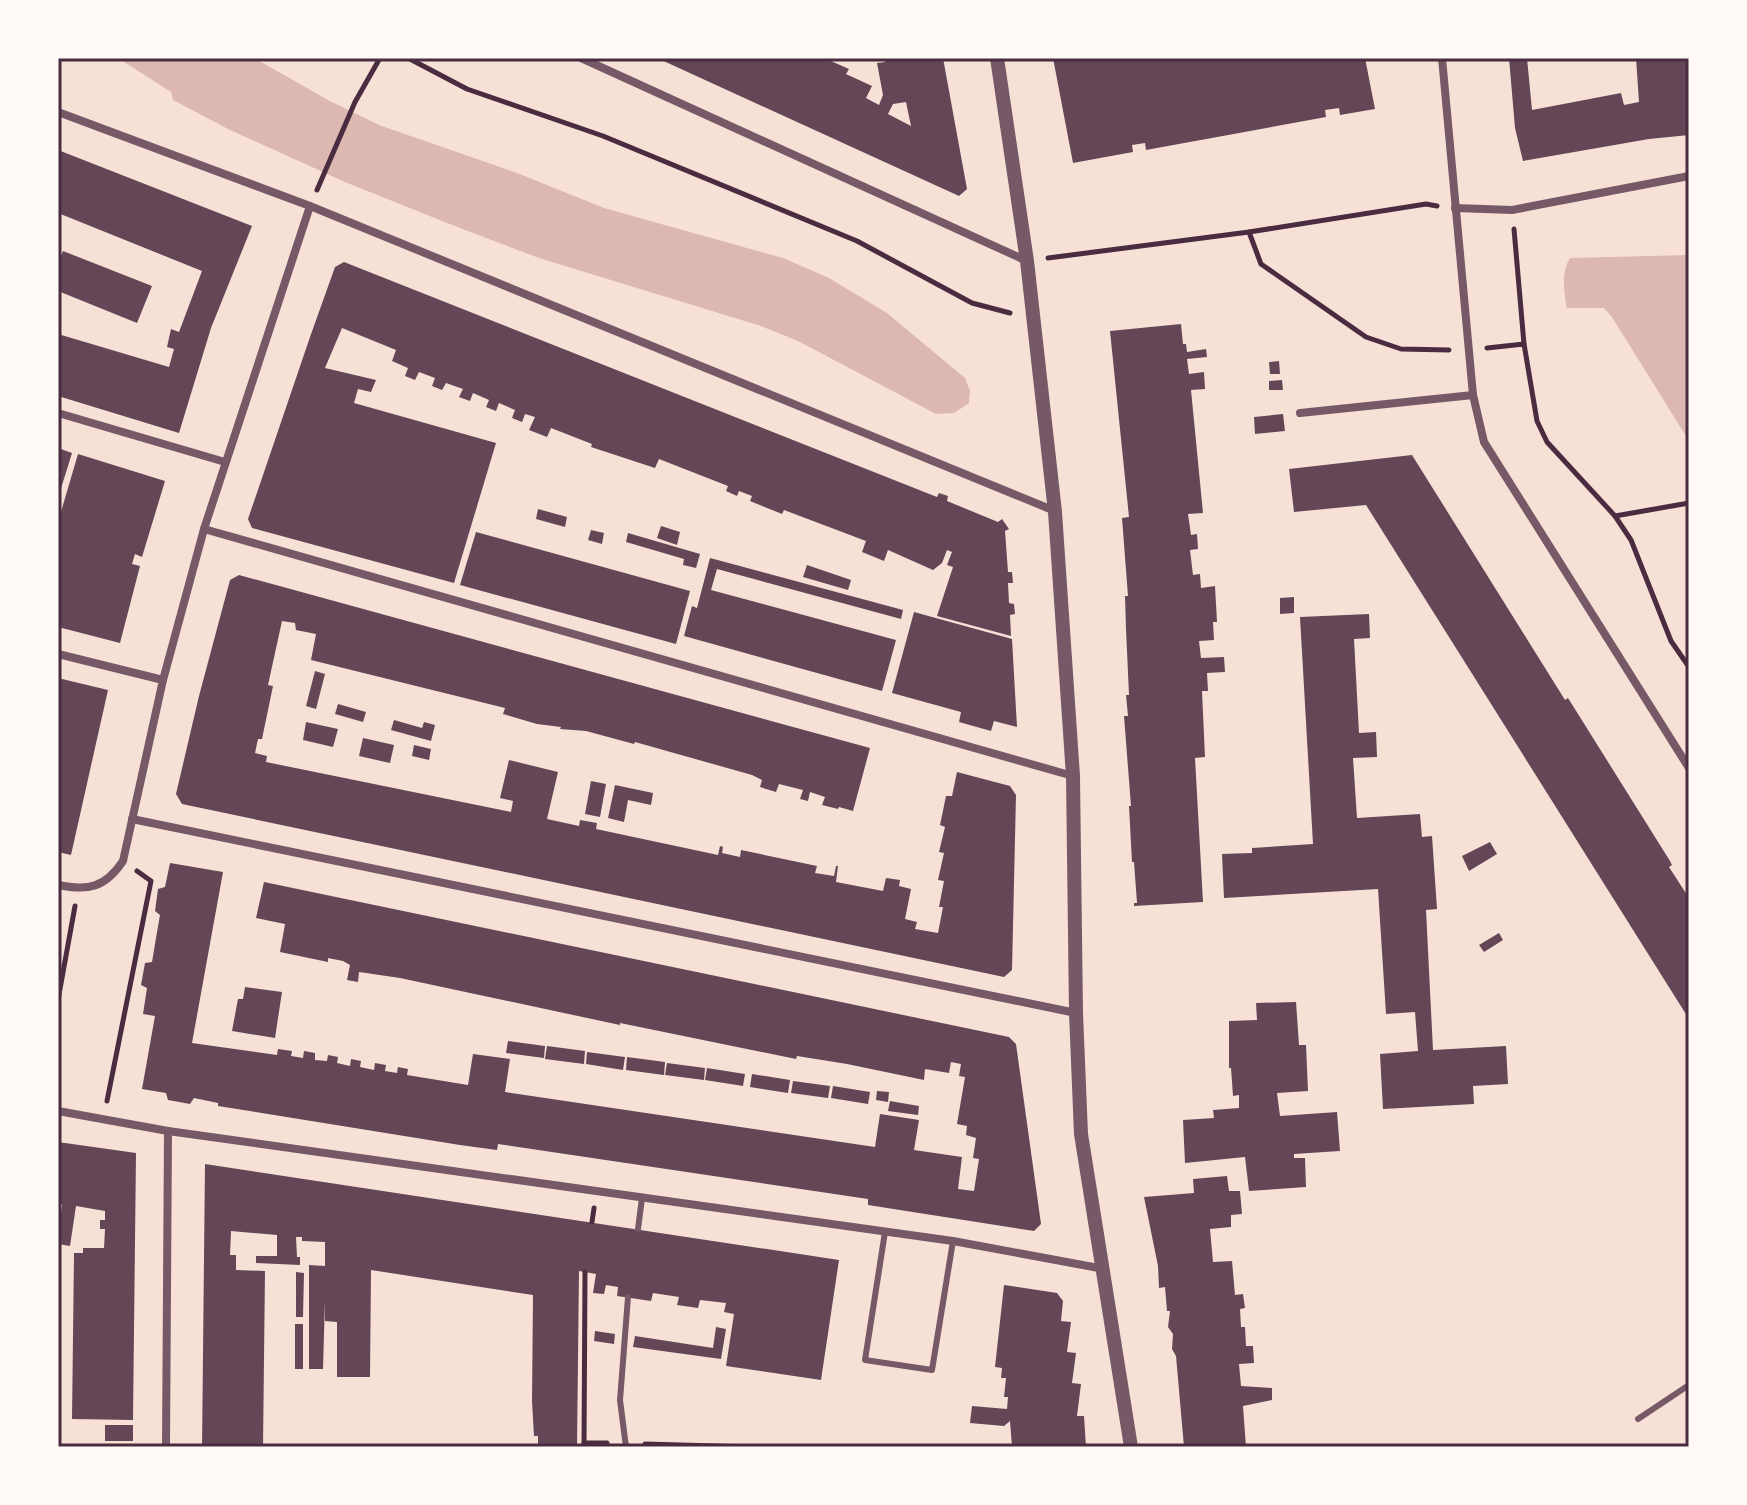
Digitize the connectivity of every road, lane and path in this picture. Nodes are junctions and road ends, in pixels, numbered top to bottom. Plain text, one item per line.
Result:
1 (380, 58) edge
2 (408, 58) edge
3 (581, 58) edge
4 (997, 58) edge
5 (1442, 58) edge
6 (58, 112) edge
7 (1689, 176) edge
8 (318, 187) dead end
9 (310, 206) junction
10 (1455, 208) junction
11 (1512, 210) junction
12 (1249, 232) junction
13 (1027, 261) junction
14 (1034, 319) junction
15 (1524, 344) junction
16 (1469, 349) junction
17 (1473, 395) junction
18 (58, 413) edge
19 (1300, 413) dead end
20 (225, 462) junction
21 (1689, 503) edge
22 (1055, 512) junction
23 (1615, 516) junction
24 (204, 529) junction
25 (58, 654) edge
26 (1689, 667) edge
27 (163, 680) junction
28 (1689, 768) edge
29 (1073, 776) junction
30 (132, 819) junction
31 (123, 861) junction
32 (58, 885) edge
33 (79, 889) junction
34 (58, 1000) edge
35 (1076, 1013) junction
36 (58, 1111) edge
37 (103, 1118) junction
38 (168, 1131) junction
39 (642, 1198) junction
40 (638, 1229) dead end
41 (885, 1232) junction
42 (953, 1241) junction
43 (1104, 1269) junction
44 (585, 1272) dead end
45 (628, 1297) dead end
46 (1689, 1385) edge
47 (1638, 1419) dead end
48 (584, 1445) edge
49 (626, 1445) edge
50 (166, 1447) edge
51 (751, 1447) edge
52 (1131, 1447) edge

1 - 8 path
2 - 14 path
3 - 13 street
4 - 13 street
5 - 10 street
6 - 9 street
7 - 11 street
9 - 20 street
9 - 22 street
10 - 11 street
10 - 12 path
10 - 16 street
11 - 15 path
12 - 13 path
12 - 16 path
13 - 14 street
14 - 22 street
15 - 16 path
15 - 23 path
16 - 17 street
17 - 19 street
17 - 28 street
18 - 20 street
20 - 24 street
21 - 23 path
22 - 29 street
23 - 26 path
24 - 27 street
24 - 29 street
25 - 27 street
27 - 30 street
29 - 35 street
30 - 31 street
30 - 35 street
31 - 33 street
31 - 37 path
32 - 33 street
33 - 34 path
35 - 43 street
36 - 37 street
37 - 38 street
38 - 39 street
38 - 50 street
39 - 40 lane
39 - 41 street
41 - 42 street
41 - 42 lane
42 - 43 street
43 - 52 street
44 - 48 path
45 - 49 lane
46 - 47 lane
48 - 49 path
49 - 51 path

